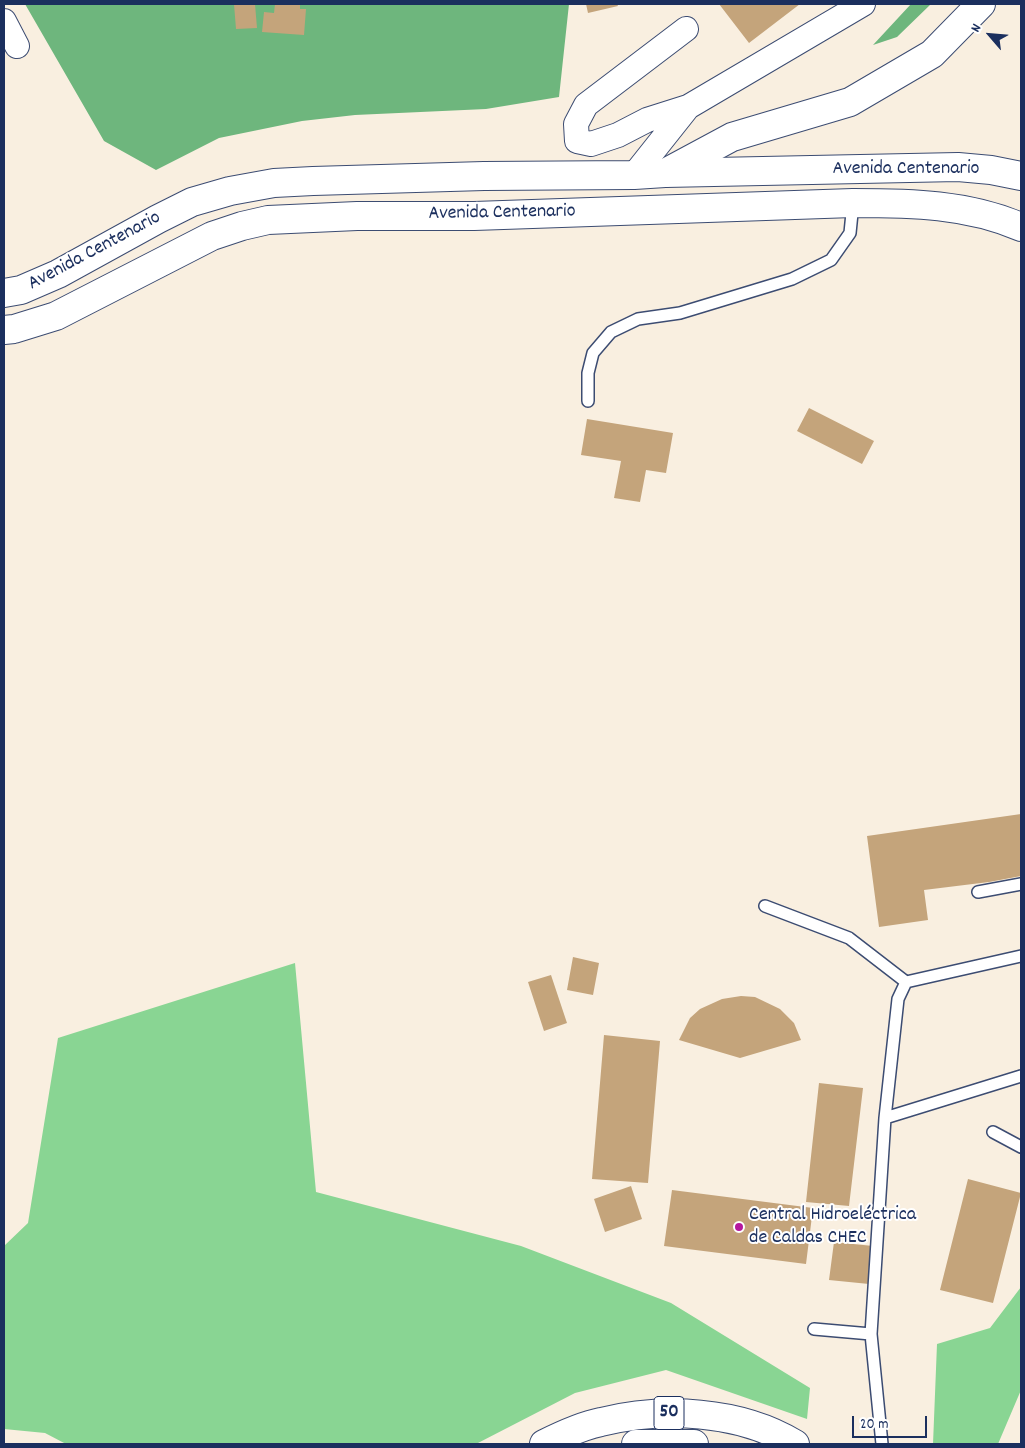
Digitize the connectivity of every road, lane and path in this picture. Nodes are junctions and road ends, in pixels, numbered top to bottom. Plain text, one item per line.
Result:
1 (863, 4) edge
2 (981, 4) edge
3 (4, 21) edge
4 (686, 29) dead end
5 (17, 46) dead end
6 (688, 107) junction
7 (665, 173) junction
8 (634, 175) junction
9 (1021, 176) edge
10 (853, 203) junction
11 (1021, 227) edge
12 (4, 293) edge
13 (4, 330) edge
14 (588, 401) dead end
15 (1021, 884) edge
16 (978, 892) dead end
17 (765, 906) dead end
18 (1021, 956) edge
19 (906, 982) junction
20 (1021, 1076) edge
21 (885, 1118) junction
22 (993, 1132) dead end
23 (1021, 1147) edge
24 (814, 1328) dead end
25 (871, 1334) junction
26 (881, 1442) edge
27 (544, 1444) edge
28 (636, 1444) edge
29 (694, 1444) edge
30 (795, 1444) edge

1 - 6 street
2 - 7 main road
3 - 5 street
4 - 6 street
6 - 8 street
7 - 8 main road, Avenida Centenario
7 - 9 main road, Avenida Centenario
8 - 12 main road, Avenida Centenario
10 - 11 main road, Avenida Centenario
10 - 13 main road, Avenida Centenario
10 - 14 lane
15 - 16 lane
17 - 19 lane
18 - 19 lane
19 - 21 lane
20 - 21 lane
21 - 25 lane
22 - 23 lane
24 - 25 lane
25 - 26 lane
27 - 30 main road, 50
28 - 29 main road, 50

